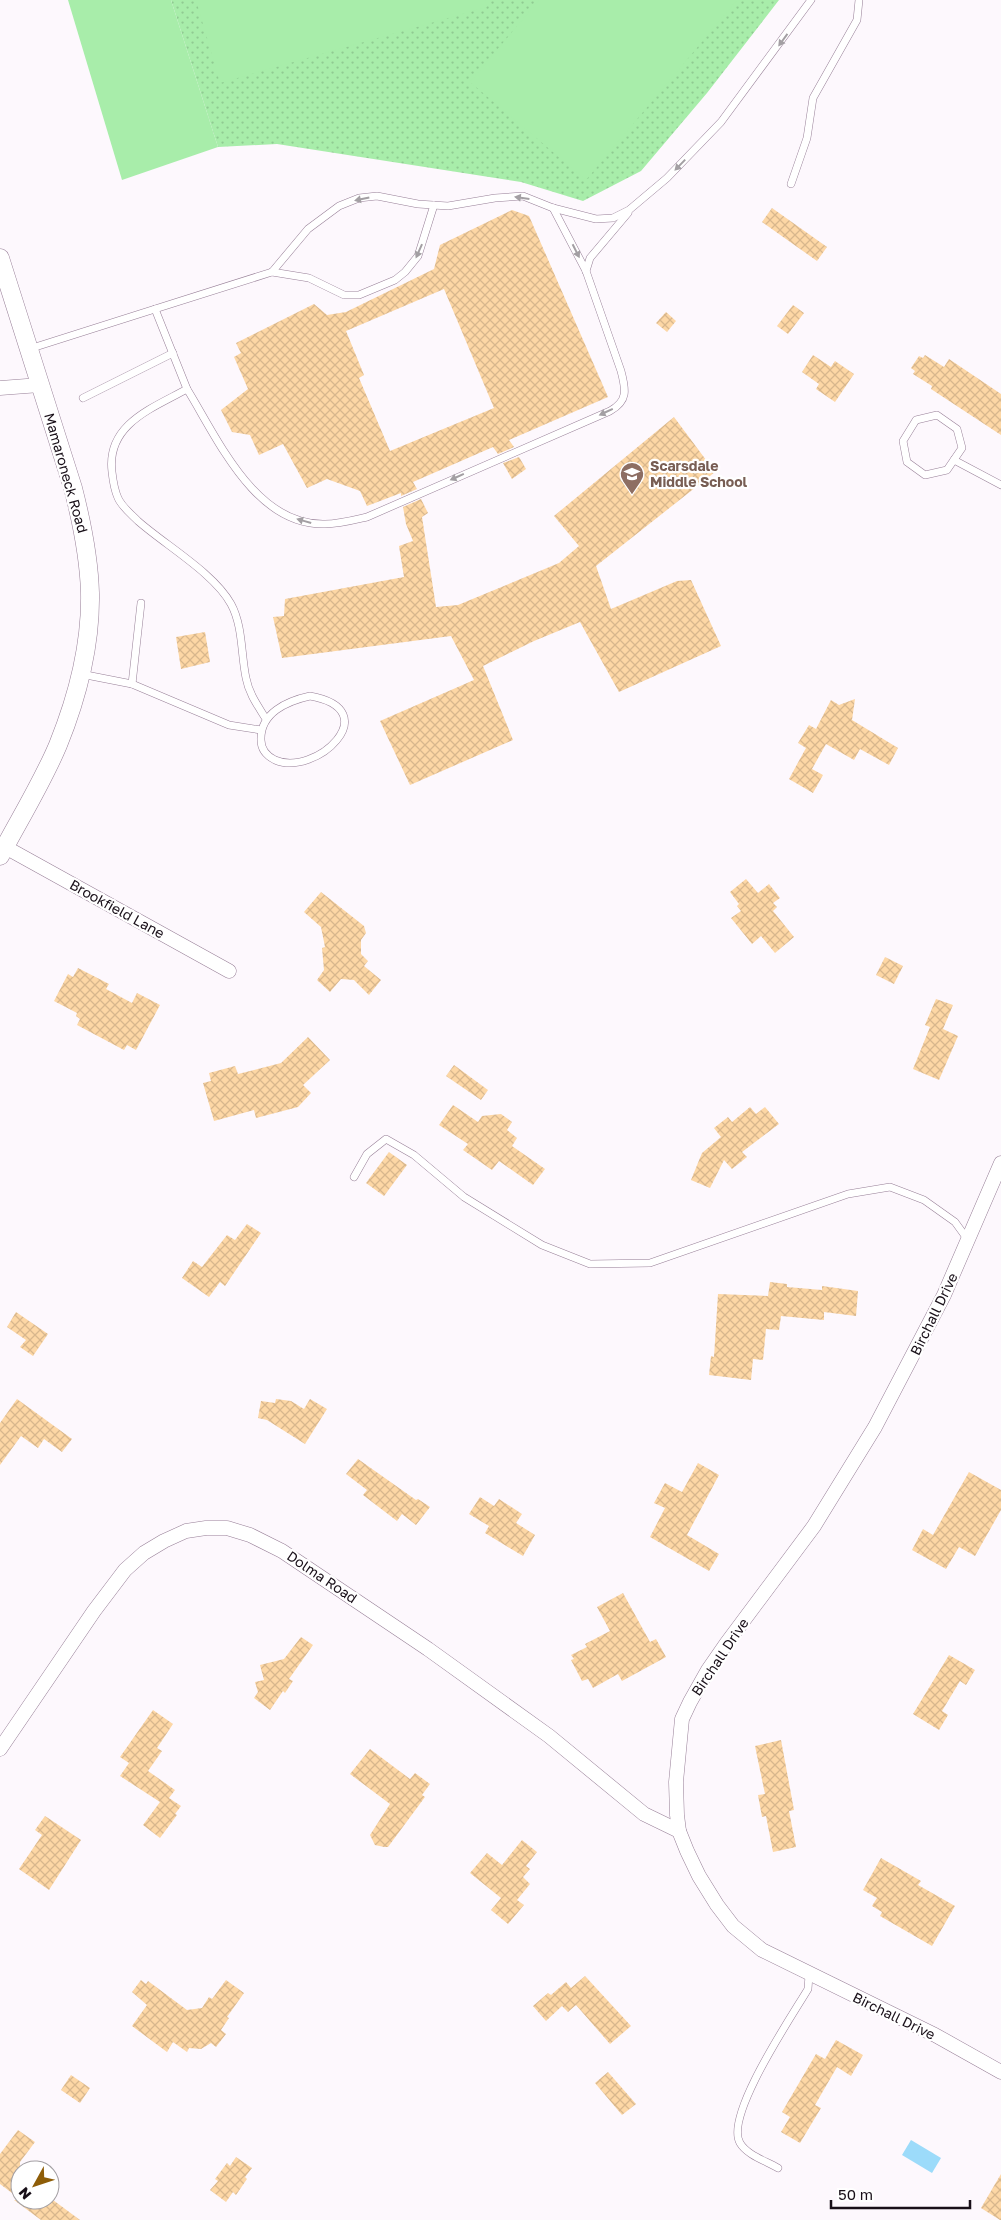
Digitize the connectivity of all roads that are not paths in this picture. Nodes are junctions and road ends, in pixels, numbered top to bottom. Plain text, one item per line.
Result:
1 (811, 0) edge
2 (858, 0) edge
3 (791, 184) dead end
4 (434, 205) junction
5 (553, 208) junction
6 (629, 210) junction
7 (1, 263) edge
8 (586, 271) junction
9 (272, 272) junction
10 (155, 309) junction
11 (29, 349) junction
12 (173, 352) junction
13 (40, 385) junction
14 (0, 388) edge
15 (187, 389) junction
16 (83, 398) dead end
17 (954, 460) junction
18 (1001, 485) edge
19 (141, 603) dead end
20 (81, 674) junction
21 (132, 684) junction
22 (266, 719) junction
23 (261, 730) junction
24 (2, 852) edge
25 (229, 971) dead end
26 (1001, 1163) edge
27 (354, 1177) dead end
28 (968, 1240) junction
29 (0, 1749) edge
30 (679, 1831) junction
31 (809, 1975) junction
32 (1001, 2072) edge
33 (778, 2168) dead end

1 -> 6 lane
2 - 3 lane
5 -> 4 lane
4 -> 9 lane
4 -> 9 lane
5 - 6 lane
5 -> 8 lane
6 - 8 lane
7 - 11 street, Mamaroneck Road
8 -> 15 lane
9 - 10 lane
10 - 11 lane
10 - 12 lane
11 - 13 street, Mamaroneck Road
12 - 15 lane
12 - 16 lane
13 - 14 street
13 - 20 street, Mamaroneck Road
15 - 22 lane
17 - 17 lane
17 - 18 lane
19 - 21 lane
20 - 21 lane
20 - 24 street, Mamaroneck Road
21 - 23 lane
22 - 23 lane
22 - 23 lane
24 - 25 street, Brookfield Lane
26 - 28 street, Birchall Drive
27 - 28 lane
28 - 30 street, Birchall Drive
29 - 30 street, Dolma Road
30 - 31 street, Birchall Drive
31 - 32 street, Birchall Drive
31 - 33 lane

